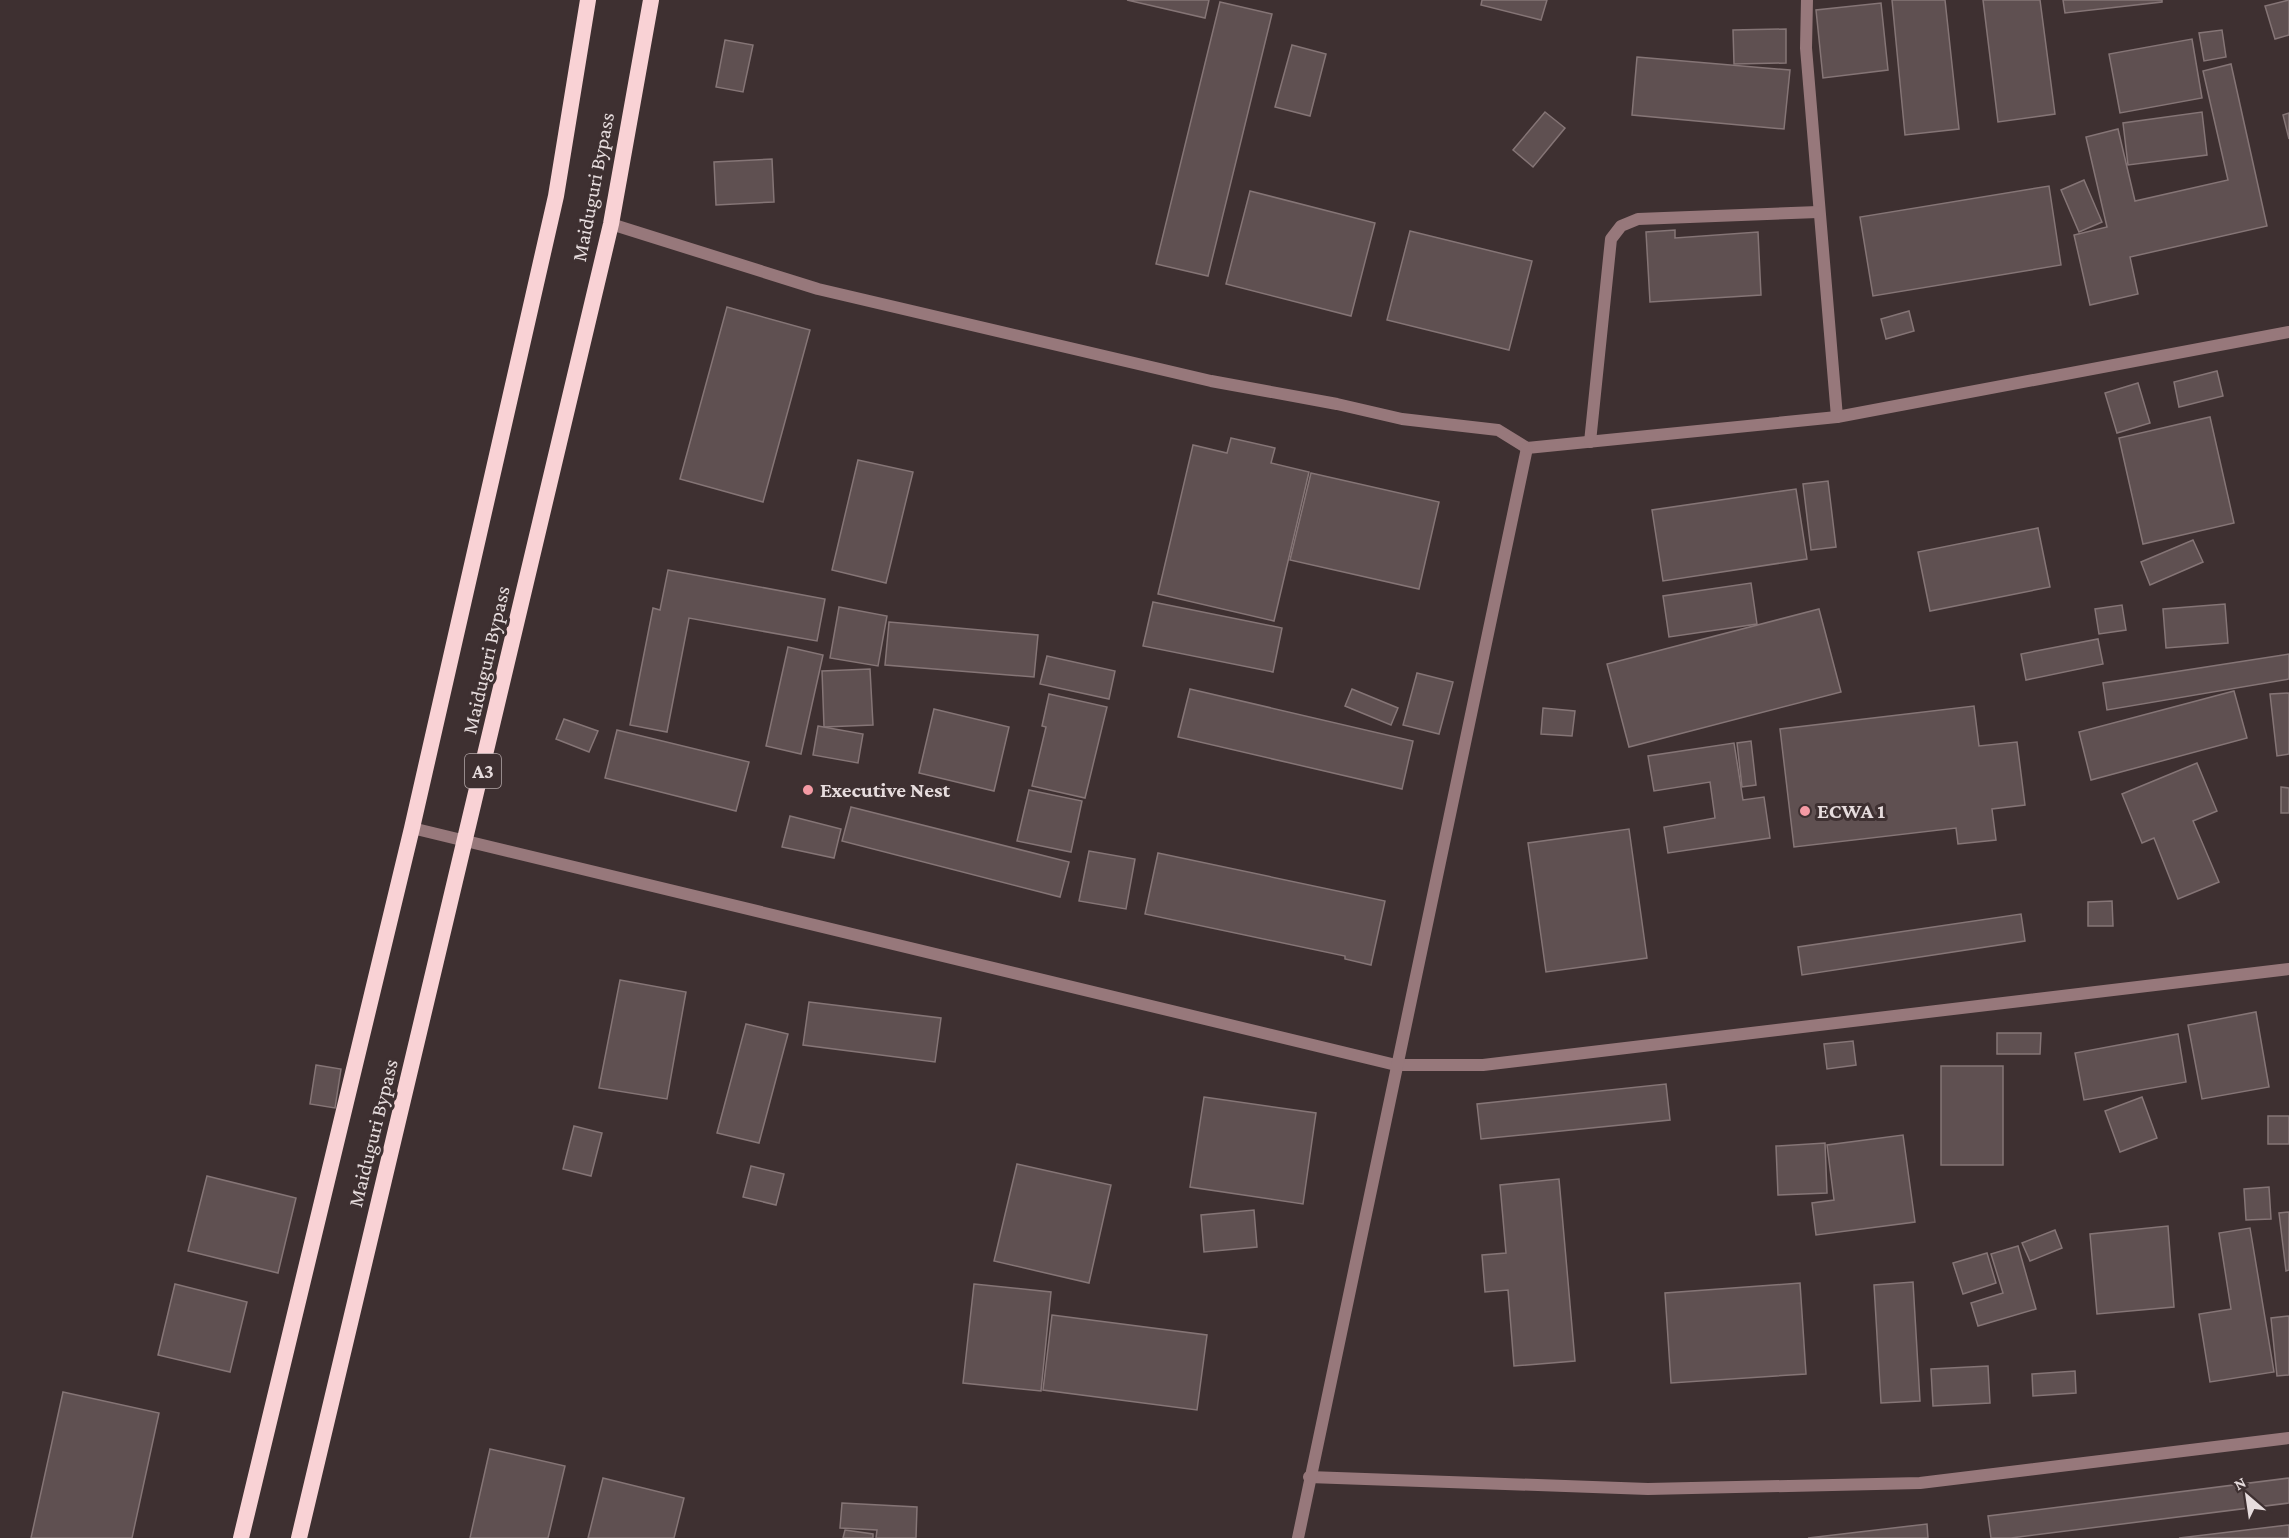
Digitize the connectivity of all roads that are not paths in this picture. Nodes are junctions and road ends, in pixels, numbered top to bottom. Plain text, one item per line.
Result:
1 (588, 0) edge
2 (651, 0) edge
3 (1807, 0) edge
4 (1818, 212) junction
5 (611, 224) junction
6 (2289, 332) edge
7 (1837, 417) junction
8 (1590, 442) junction
9 (1527, 448) junction
10 (412, 828) junction
11 (466, 842) junction
12 (2289, 969) edge
13 (1396, 1065) junction
14 (2289, 1438) edge
15 (1309, 1477) junction
16 (241, 1538) edge
17 (299, 1538) edge
18 (1298, 1538) edge

1 - 10 highway, Maiduguri Bypass
2 - 5 highway, Maiduguri Bypass / A3
3 - 4 street
4 - 7 street
4 - 8 street
5 - 9 street
5 - 11 highway, Maiduguri Bypass / A3
6 - 7 street
7 - 8 street
8 - 9 street
9 - 13 street
10 - 11 street
10 - 16 highway, Maiduguri Bypass
11 - 13 street
11 - 17 highway, Maiduguri Bypass / A3
12 - 13 street
13 - 15 street
14 - 15 street
15 - 18 street

